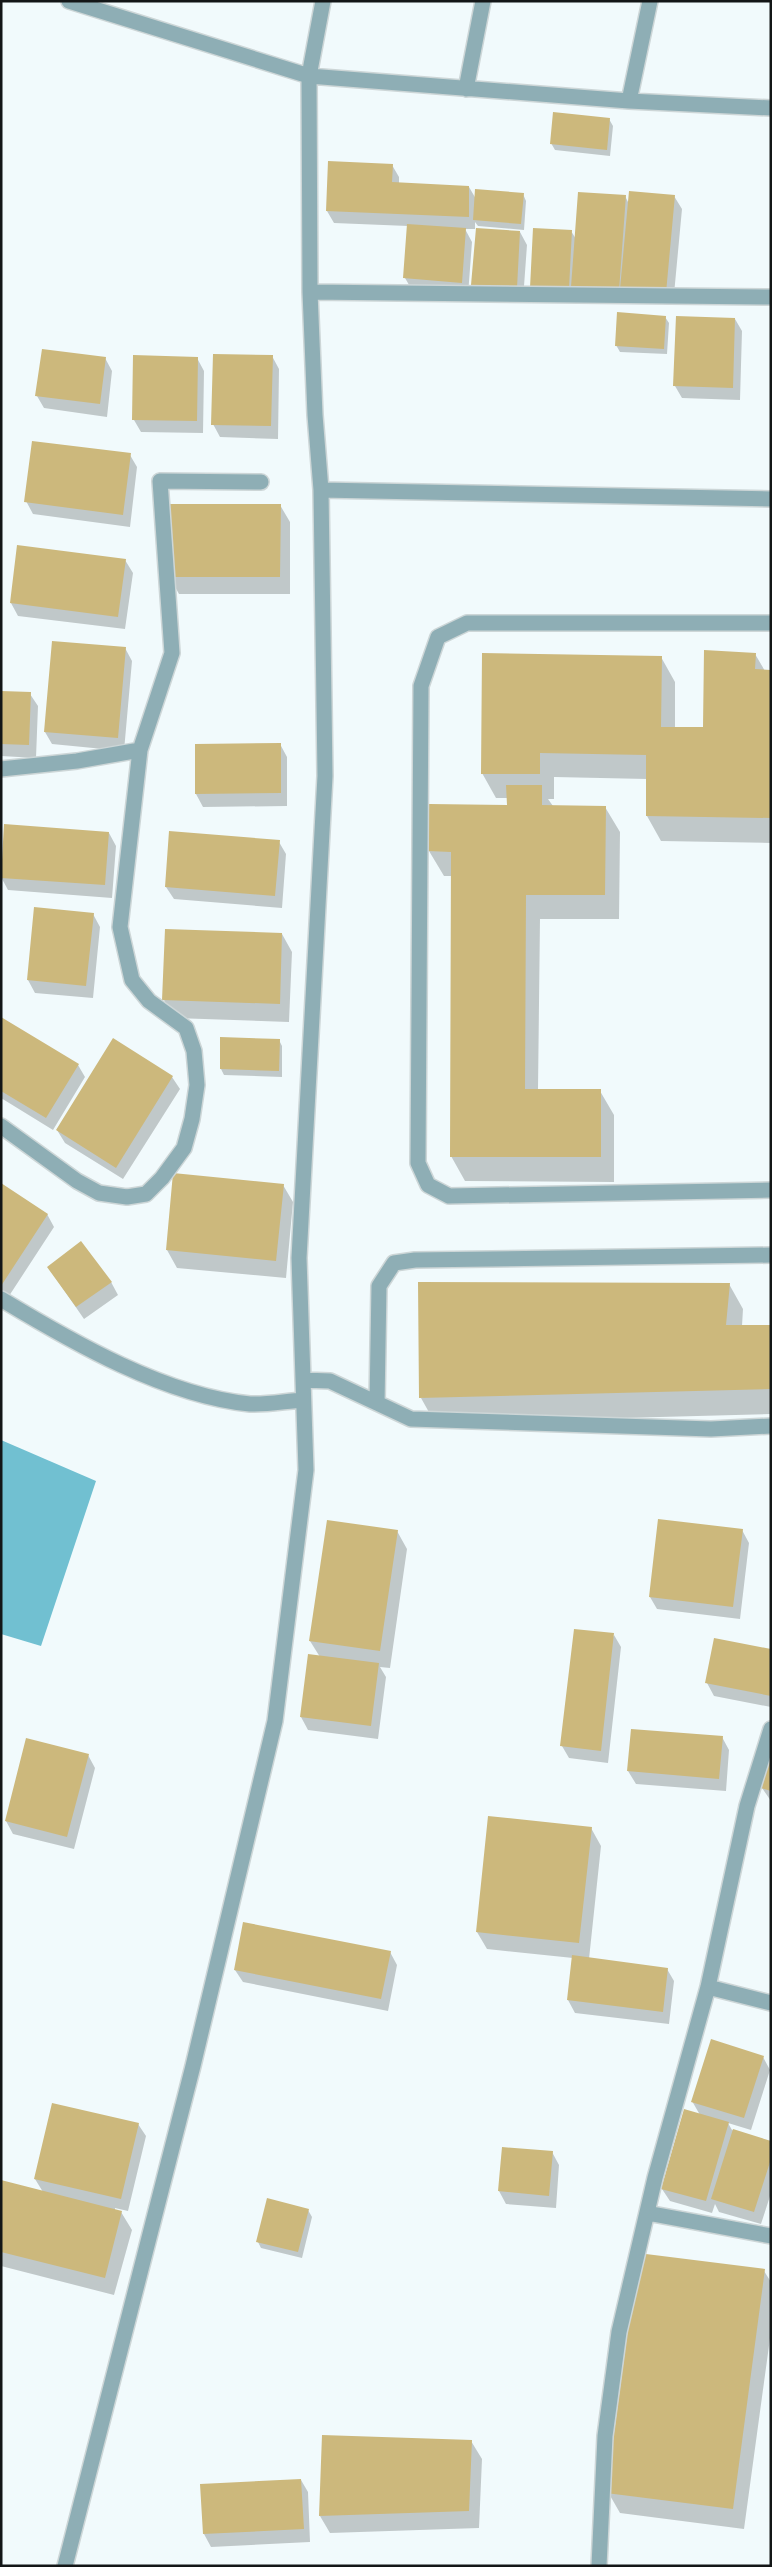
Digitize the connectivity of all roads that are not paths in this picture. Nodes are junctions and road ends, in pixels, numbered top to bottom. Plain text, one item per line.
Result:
1 (69, 1) edge
2 (323, 1) edge
3 (483, 1) edge
4 (650, 1) edge
5 (309, 76) junction
6 (466, 89) junction
7 (629, 101) junction
8 (771, 108) edge
9 (310, 292) junction
10 (771, 298) edge
11 (261, 482) dead end
12 (321, 490) junction
13 (771, 500) edge
14 (771, 623) edge
15 (140, 750) junction
16 (1, 769) edge
17 (1, 1126) edge
18 (771, 1190) edge
19 (771, 1255) edge
20 (1, 1299) edge
21 (303, 1380) junction
22 (303, 1400) junction
23 (377, 1403) junction
24 (771, 1426) edge
25 (771, 1729) edge
26 (708, 1987) junction
27 (771, 2003) edge
28 (647, 2214) junction
29 (771, 2236) edge
30 (65, 2566) edge
31 (600, 2566) edge

1 - 5 street
2 - 5 street
3 - 6 street
4 - 7 street
5 - 6 street
5 - 9 street
6 - 7 street
7 - 8 street
9 - 10 street
9 - 12 street
11 - 15 street
12 - 13 street
12 - 21 street
14 - 18 street
15 - 16 street
15 - 17 street
19 - 23 street
20 - 22 street
21 - 22 street
21 - 23 street
22 - 30 street
23 - 24 street
25 - 26 street
26 - 27 street
26 - 28 street
28 - 29 street
28 - 31 street

